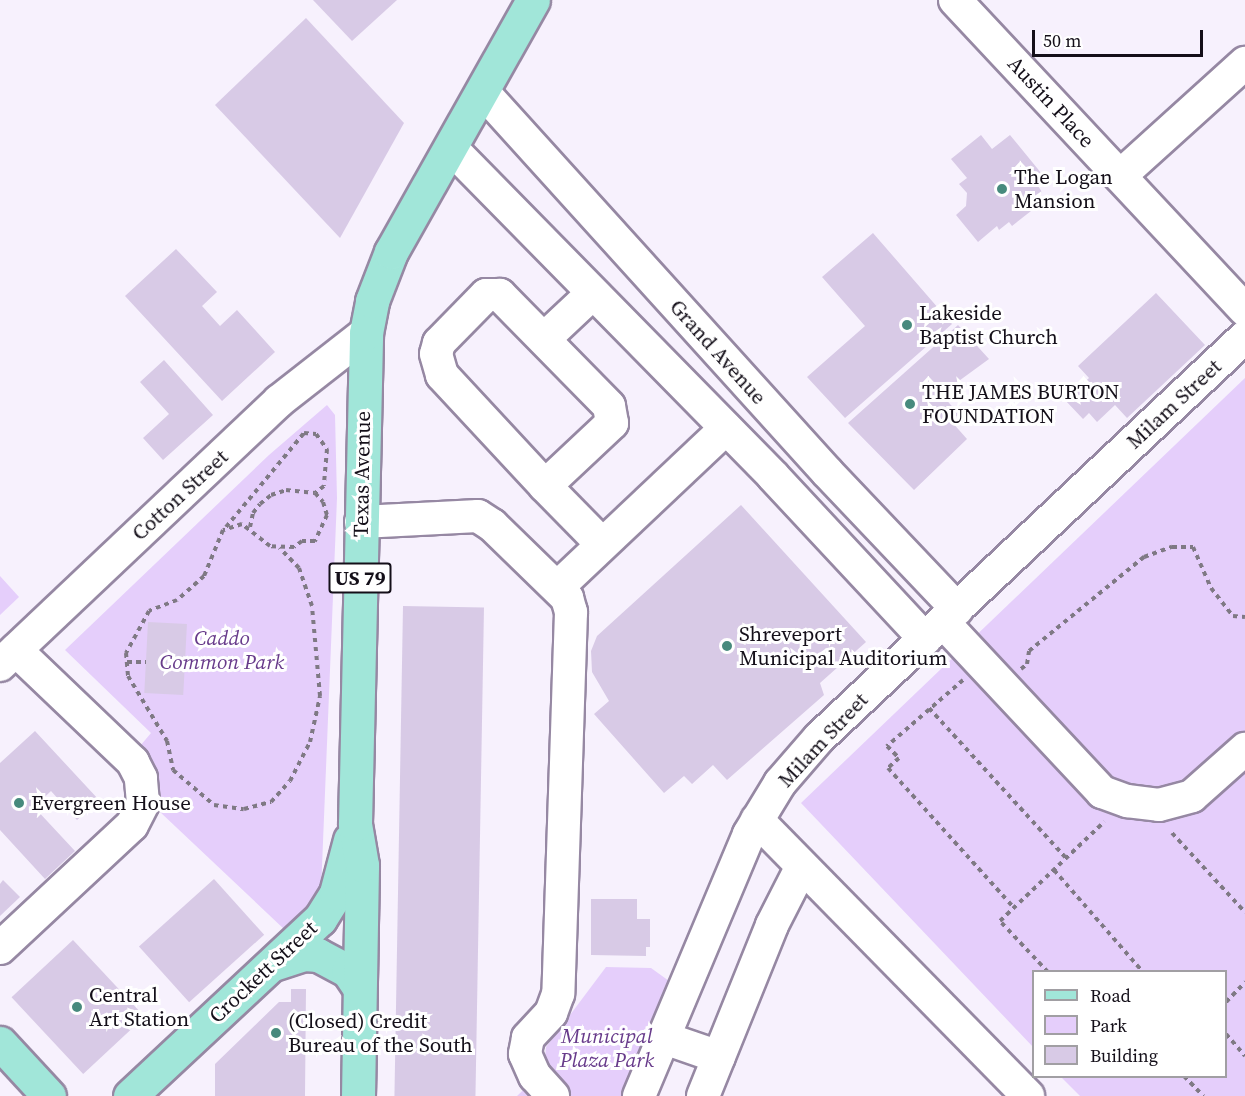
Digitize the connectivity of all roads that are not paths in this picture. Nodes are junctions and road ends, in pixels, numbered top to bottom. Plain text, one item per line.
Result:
1 (533, 0) edge
2 (955, 0) edge
3 (1245, 63) edge
4 (483, 92) junction
5 (451, 148) junction
6 (1120, 176) junction
7 (593, 293) junction
8 (1245, 332) edge
9 (366, 333) junction
10 (544, 339) junction
11 (726, 428) junction
12 (545, 486) junction
13 (361, 522) junction
14 (601, 543) junction
15 (558, 587) junction
16 (942, 623) junction
17 (8, 658) edge
18 (1245, 749) edge
19 (757, 820) junction
20 (355, 824) junction
21 (802, 866) junction
22 (0, 948) edge
23 (273, 964) junction
24 (358, 986) junction
25 (664, 1038) junction
26 (1, 1044) edge
27 (719, 1057) junction
28 (49, 1096) edge
29 (130, 1096) edge
30 (358, 1096) edge
31 (552, 1096) edge
32 (639, 1096) edge
33 (703, 1096) edge
34 (1028, 1096) edge

1 - 4 main road, Texas Avenue / US 79
2 - 6 street, Austin Place
3 - 6 street
4 - 5 main road, Texas Avenue / US 79
4 - 16 street, Grand Avenue
5 - 7 street
5 - 9 main road, Texas Avenue / US 79
6 - 8 street, Austin Place
7 - 10 street
7 - 11 street
8 - 16 street, Milam Street
9 - 13 main road, Texas Avenue / US 79
9 - 17 street, Cotton Street
10 - 12 street
10 - 12 street
11 - 14 street
11 - 16 street
12 - 14 street
13 - 15 street
13 - 20 main road, Texas Avenue / US 79
14 - 15 street
15 - 31 street
16 - 18 street
16 - 19 street, Milam Street
17 - 22 street
19 - 21 street
19 - 25 street, Milam Street
20 - 23 main road, Crockett Street / US 79
20 - 24 main road, Texas Avenue / US 79
21 - 27 street
21 - 34 street
23 - 24 main road
23 - 29 main road, Crockett Street / US 79
24 - 30 main road, Texas Avenue / US 79
25 - 27 street
25 - 32 street, Milam Street
26 - 28 main road
27 - 33 street

